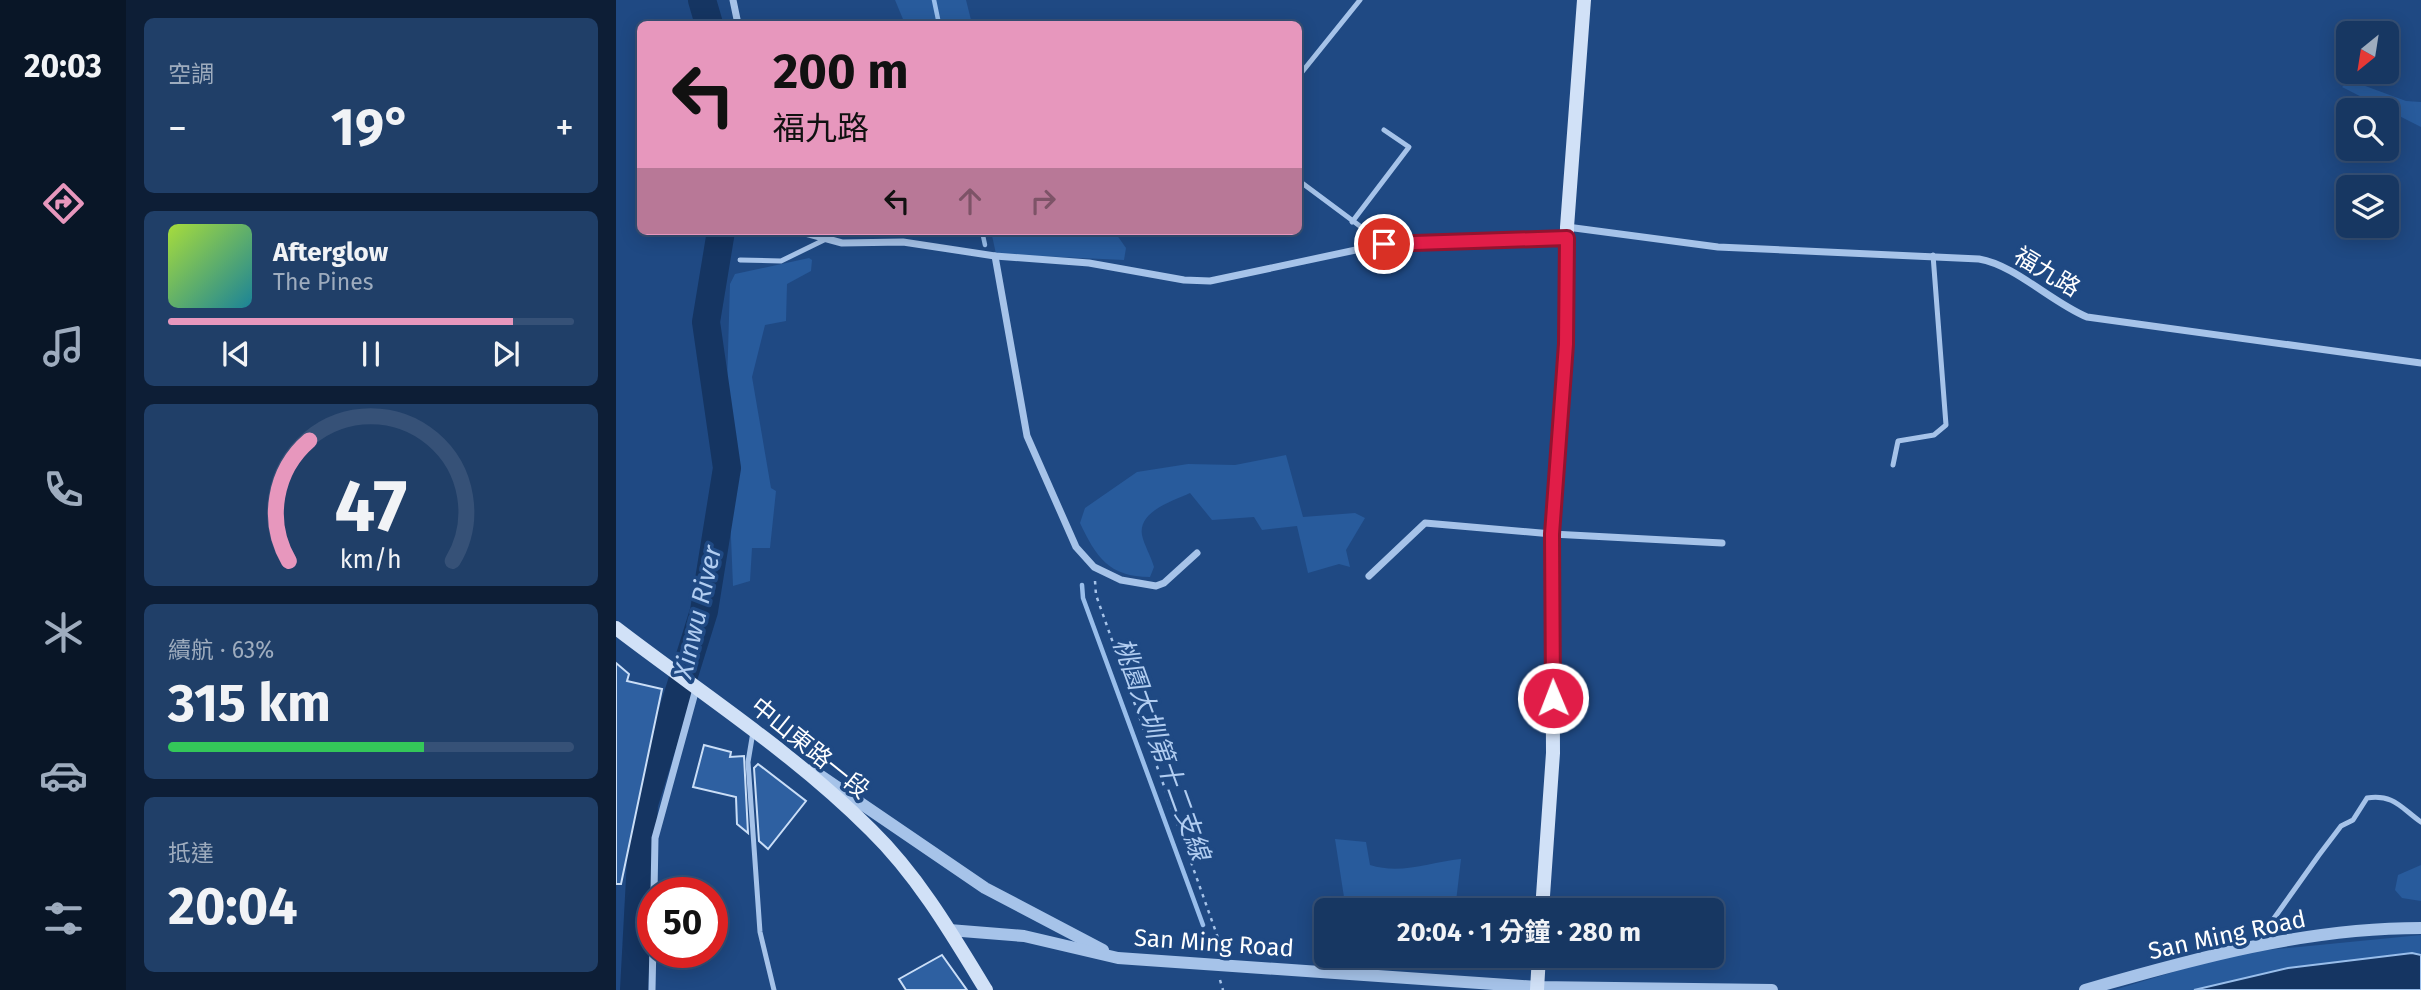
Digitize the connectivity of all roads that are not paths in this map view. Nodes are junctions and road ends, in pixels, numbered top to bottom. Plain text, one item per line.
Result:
1 (733, 0) edge
2 (1360, 0) edge
3 (1584, 0) edge
4 (737, 21) edge
5 (1302, 72) edge
6 (1384, 130) dead end
7 (1302, 183) edge
8 (1352, 222) junction
9 (1567, 233) junction
10 (810, 235) edge
11 (824, 240) junction
12 (1384, 244) junction
13 (1933, 255) junction
14 (995, 256) junction
15 (740, 260) dead end
16 (2421, 363) edge
17 (1893, 465) dead end
18 (1552, 534) junction
19 (1723, 543) dead end
20 (1197, 553) dead end
21 (1369, 576) dead end
22 (616, 628) edge
23 (696, 689) junction
24 (753, 729) junction
25 (776, 745) junction
26 (2421, 822) edge
27 (654, 877) edge
28 (1543, 898) edge
29 (2421, 928) edge
30 (949, 930) junction
31 (2255, 945) junction
32 (1118, 958) junction
33 (652, 968) edge
34 (1538, 968) edge
35 (1537, 988) edge
36 (1733, 989) edge
37 (652, 990) edge
38 (774, 990) edge
39 (986, 990) edge
40 (1772, 990) edge
41 (2085, 990) edge

1 - 4 street
2 - 5 lane
3 - 9 main road
6 - 8 lane
7 - 8 lane
8 - 12 lane
9 - 12 street, 福九路
9 - 13 street, 福九路
9 - 18 main road
10 - 11 street, 福九路
11 - 14 street, 福九路
11 - 15 lane
12 - 14 street, 福九路
13 - 16 street, 福九路
13 - 17 lane
14 - 20 street
18 - 19 street
18 - 21 street
18 - 28 main road
22 - 23 main road, 中山東路一段
23 - 24 main road, 中山東路一段
23 - 27 street
24 - 25 main road, 中山東路一段
24 - 38 lane
25 - 30 main road, 中山東路一段
25 - 32 street
26 - 31 lane
29 - 31 street, San Ming Road
30 - 32 street, San Ming Road
30 - 39 main road, 中山東路一段
31 - 41 street, San Ming Road
32 - 35 street, San Ming Road
33 - 37 street
34 - 35 main road
35 - 36 street, San Ming Road
36 - 40 street, San Ming Road

